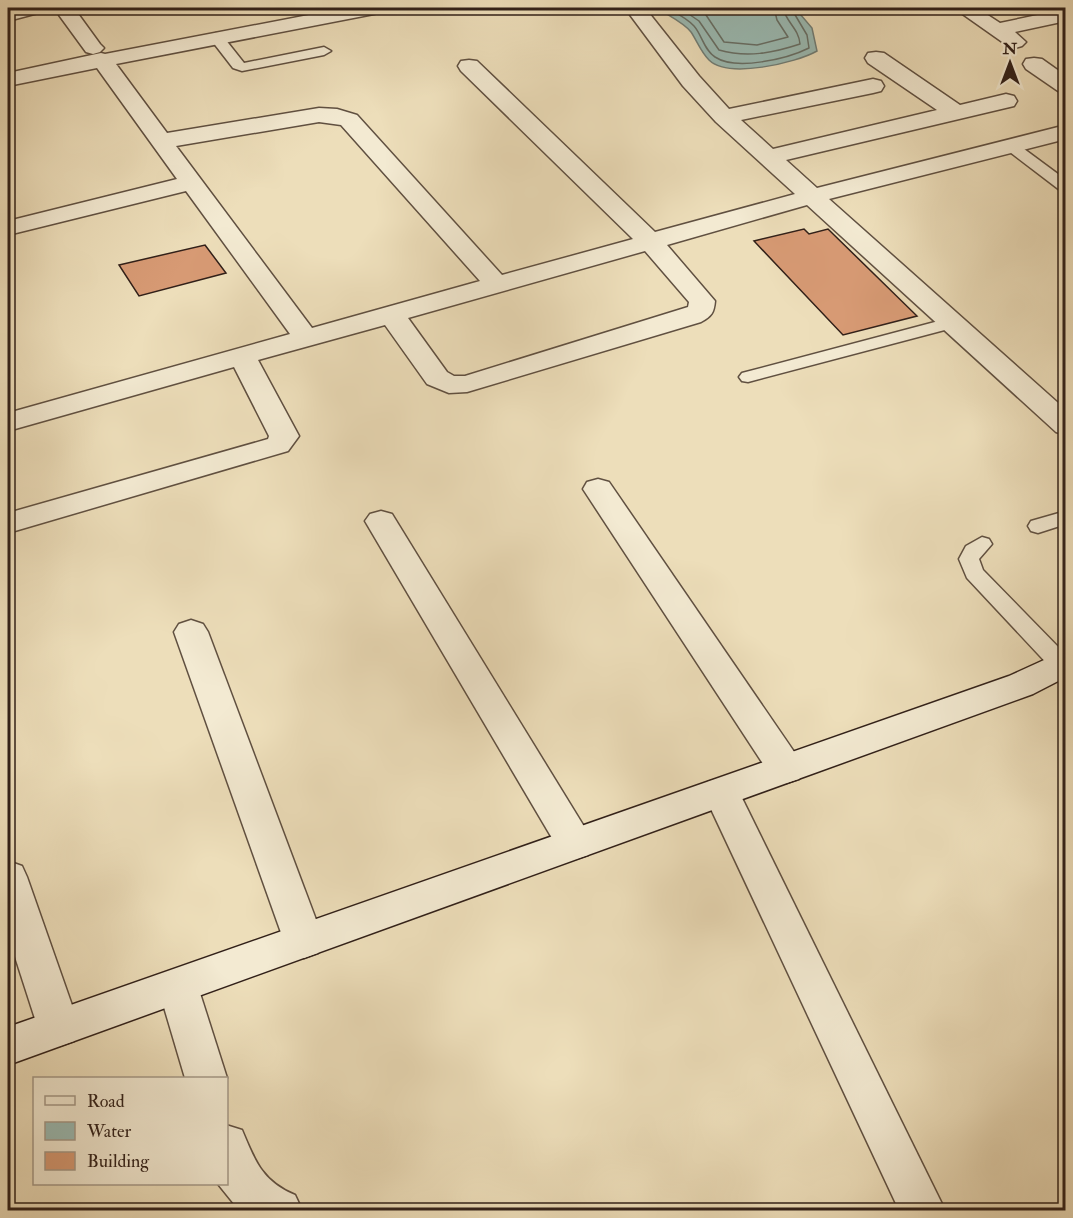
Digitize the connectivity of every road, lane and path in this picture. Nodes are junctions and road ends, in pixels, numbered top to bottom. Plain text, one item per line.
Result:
1 (35, 8) edge
2 (309, 8) edge
3 (374, 8) edge
4 (635, 8) edge
5 (964, 8) edge
6 (8, 15) edge
7 (69, 15) dead end
8 (1065, 15) edge
9 (997, 30) junction
10 (216, 37) junction
11 (1017, 43) dead end
12 (324, 51) dead end
13 (97, 53) junction
14 (876, 58) dead end
15 (1034, 64) dead end
16 (8, 65) edge
17 (469, 66) dead end
18 (8, 79) edge
19 (873, 86) dead end
20 (1065, 86) edge
21 (1006, 101) dead end
22 (956, 113) junction
23 (724, 117) junction
24 (1065, 132) edge
25 (162, 141) junction
26 (1011, 146) junction
27 (769, 157) junction
28 (192, 182) junction
29 (1065, 188) edge
30 (813, 196) junction
31 (8, 228) edge
32 (651, 241) junction
33 (496, 284) junction
34 (391, 314) junction
35 (950, 323) junction
36 (306, 338) junction
37 (242, 356) junction
38 (748, 377) dead end
39 (8, 422) edge
40 (1065, 426) edge
41 (598, 489) dead end
42 (1065, 517) edge
43 (381, 521) dead end
44 (8, 523) edge
45 (1038, 526) dead end
46 (982, 544) dead end
47 (191, 632) dead end
48 (1063, 663) edge
49 (786, 769) junction
50 (721, 792) junction
51 (575, 844) junction
52 (8, 878) edge
53 (304, 941) junction
54 (178, 987) junction
55 (59, 1028) junction
56 (8, 1046) edge
57 (206, 1077) edge
58 (228, 1150) edge
59 (279, 1210) edge
60 (922, 1210) edge

1 - 6 street
2 - 13 street
3 - 10 street
4 - 23 street
5 - 9 street
7 - 13 street
8 - 9 street
9 - 11 street
10 - 12 lane
10 - 13 street
13 - 16 street
13 - 18 street
13 - 25 street
14 - 22 street
15 - 20 street
17 - 32 street
19 - 23 street
21 - 22 street
22 - 27 street
23 - 27 street
24 - 26 street
25 - 28 street
25 - 33 street
26 - 29 lane
26 - 30 street
27 - 30 street
28 - 31 street
28 - 36 street
30 - 32 street
30 - 35 street
32 - 33 street
32 - 34 street
33 - 34 street
34 - 36 street
35 - 38 lane
35 - 40 street
36 - 37 street
37 - 39 street
37 - 44 street
41 - 49 street
42 - 45 lane
43 - 51 street
46 - 48 lane
47 - 53 street
48 - 49 street
49 - 50 street
50 - 51 street
50 - 60 street
51 - 53 street
52 - 55 street
53 - 54 street
54 - 55 street
54 - 57 street
55 - 56 street
58 - 59 street

